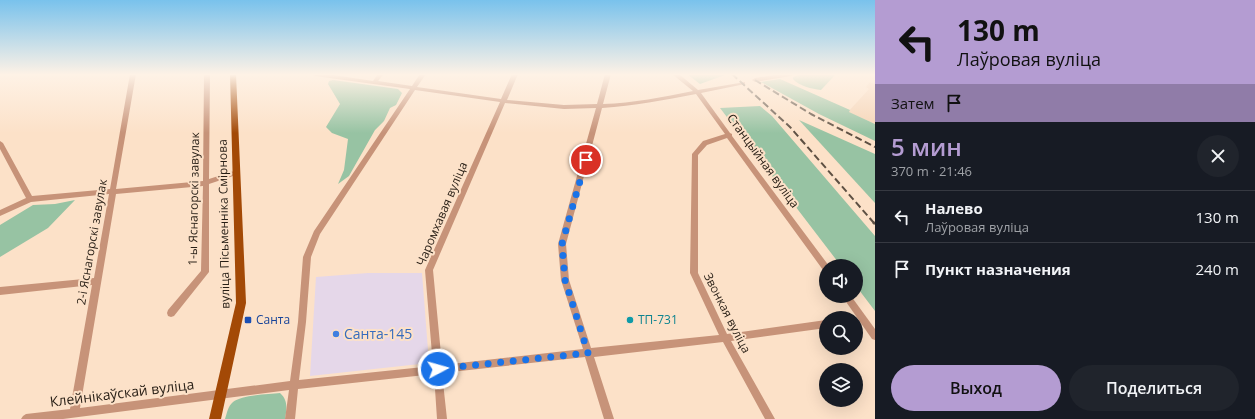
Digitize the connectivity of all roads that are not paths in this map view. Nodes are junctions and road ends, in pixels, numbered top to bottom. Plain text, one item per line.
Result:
1 (130, 94) edge
2 (207, 94) edge
3 (234, 94) edge
4 (408, 94) edge
5 (451, 94) edge
6 (506, 94) edge
7 (602, 94) edge
8 (689, 94) edge
9 (698, 94) edge
10 (503, 101) junction
11 (598, 106) junction
12 (730, 135) junction
13 (0, 143) edge
14 (237, 172) junction
15 (206, 183) junction
16 (113, 191) junction
17 (30, 199) junction
18 (0, 213) edge
19 (820, 259) edge
20 (97, 281) junction
21 (0, 291) edge
22 (171, 313) dead end
23 (863, 322) edge
24 (819, 325) edge
25 (875, 336) edge
26 (725, 338) junction
27 (588, 353) junction
28 (438, 369) junction
29 (295, 386) junction
30 (221, 394) junction
31 (74, 413) junction
32 (26, 419) edge
33 (215, 419) edge
34 (290, 419) edge
35 (442, 419) edge
36 (610, 419) edge
37 (770, 419) edge

1 - 16 street, 2-і Яснагорскі завулак
2 - 15 street, 1-ы Яснагорскі завулак
3 - 14 main road, вуліца Пісьменніка Смірнова
4 - 29 street
5 - 10 street
6 - 10 street, Чаромхавая вуліца
7 - 11 street
8 - 11 street
9 - 12 street, Станцыйная вуліца
10 - 11 street
10 - 28 street, Чаромхавая вуліца
11 - 27 street
12 - 19 street, Станцыйная вуліца
12 - 26 street, Звонкая вуліца
13 - 17 street
14 - 15 street
14 - 30 main road, вуліца Пісьменніка Смірнова
15 - 16 street
15 - 22 street, 1-ы Яснагорскі завулак
16 - 17 street
16 - 20 street, 2-і Яснагорскі завулак
17 - 18 street
20 - 21 street
20 - 31 street, 2-і Яснагорскі завулак
23 - 25 street
24 - 26 street, Клейнікаўскай вуліца
26 - 27 street, Клейнікаўскай вуліца
26 - 37 street, Звонкая вуліца
27 - 28 street, Клейнікаўскай вуліца
27 - 36 street
28 - 29 street, Клейнікаўскай вуліца
28 - 35 street, Чаромхавая вуліца
29 - 30 street, Клейнікаўскай вуліца
29 - 34 street
30 - 31 street, Клейнікаўскай вуліца
30 - 33 main road, вуліца Пісьменніка Смірнова
31 - 32 street, Клейнікаўскай вуліца

